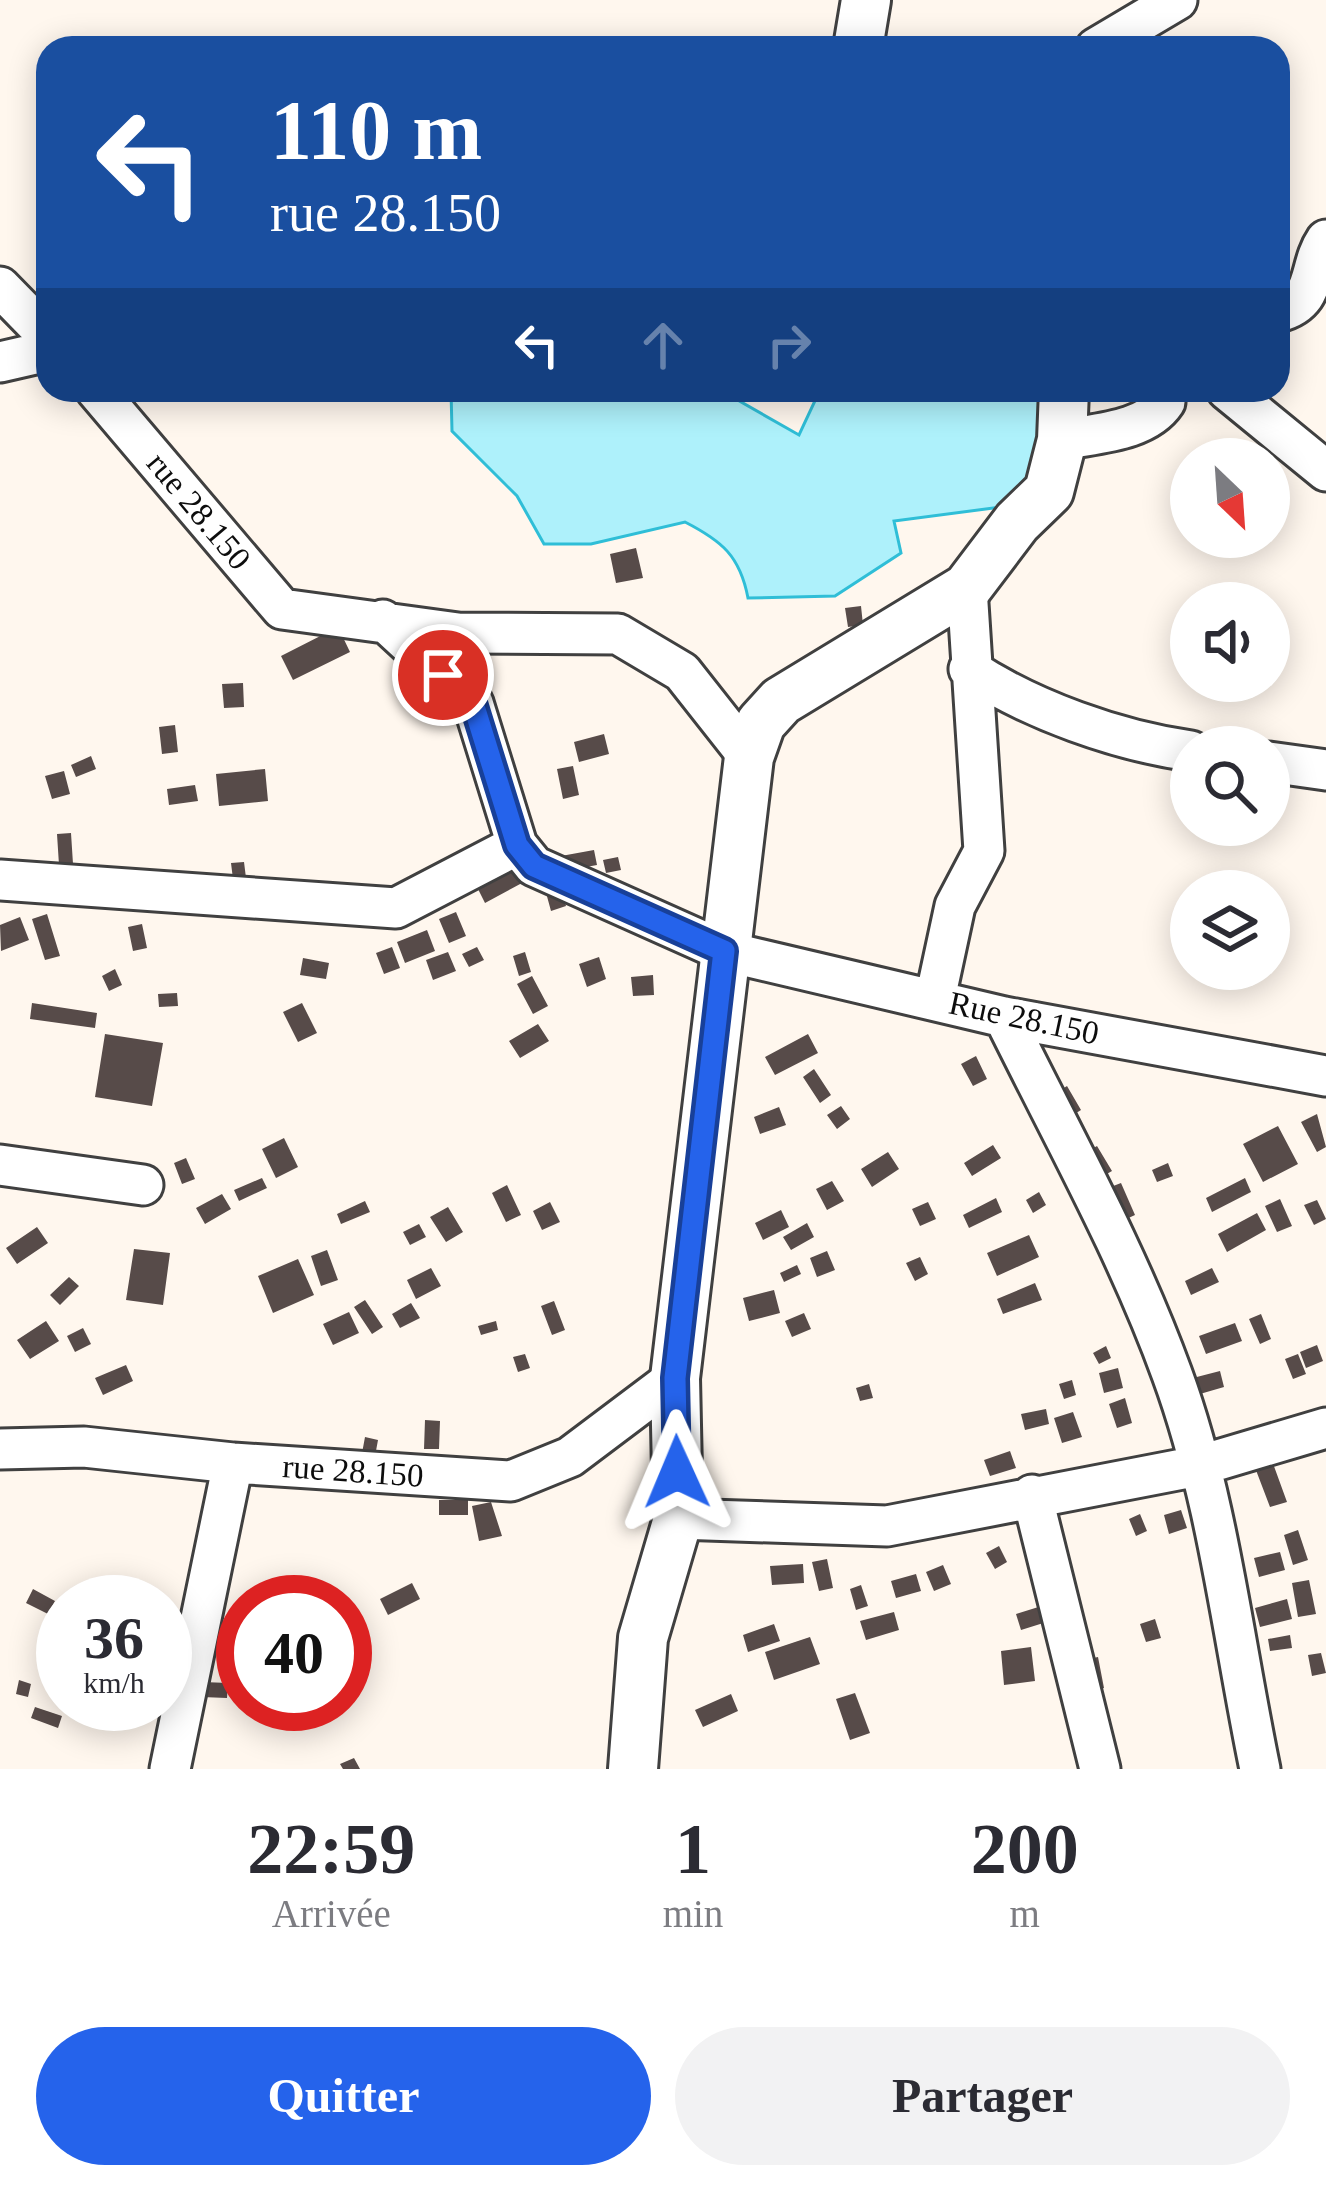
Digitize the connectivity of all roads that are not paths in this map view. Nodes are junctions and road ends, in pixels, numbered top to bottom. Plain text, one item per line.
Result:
1 (866, 0) edge
2 (1177, 0) edge
3 (860, 36) edge
4 (1116, 36) edge
5 (1326, 239) edge
6 (0, 287) edge
7 (1290, 309) edge
8 (36, 324) edge
9 (36, 354) edge
10 (0, 362) edge
11 (106, 402) edge
12 (1064, 402) edge
13 (1165, 402) edge
14 (1242, 402) edge
15 (1062, 440) junction
16 (1326, 471) edge
17 (967, 588) junction
18 (383, 620) junction
19 (969, 669) junction
20 (1170, 748) edge
21 (749, 757) junction
22 (1290, 765) edge
23 (1326, 770) edge
24 (517, 845) junction
25 (0, 880) edge
26 (724, 951) junction
27 (934, 999) junction
28 (1004, 1017) junction
29 (1326, 1076) edge
30 (0, 1165) edge
31 (143, 1185) dead end
32 (675, 1378) junction
33 (1326, 1428) edge
34 (0, 1449) edge
35 (233, 1463) junction
36 (1198, 1466) junction
37 (1032, 1495) junction
38 (678, 1519) junction
39 (170, 1769) edge
40 (633, 1769) edge
41 (1100, 1769) edge
42 (1260, 1769) edge

1 - 3 street
2 - 4 street
5 - 7 street
6 - 8 street
9 - 10 street
11 - 18 street, rue 28.150
12 - 15 street
13 - 15 street
14 - 16 street
15 - 17 street
17 - 19 street
17 - 21 street
18 - 21 street, rue 28.150
18 - 24 street
19 - 20 street
19 - 27 street
21 - 26 street
22 - 23 street
24 - 25 street
24 - 26 street
26 - 27 street, Rue 28.150
26 - 32 street
27 - 28 street, Rue 28.150
28 - 29 street, Rue 28.150
28 - 36 street
30 - 31 street
32 - 35 street, rue 28.150
32 - 38 street
33 - 36 street
34 - 35 street, rue 28.150
35 - 39 street
36 - 37 street
36 - 42 street
37 - 38 street
37 - 41 street
38 - 40 street

